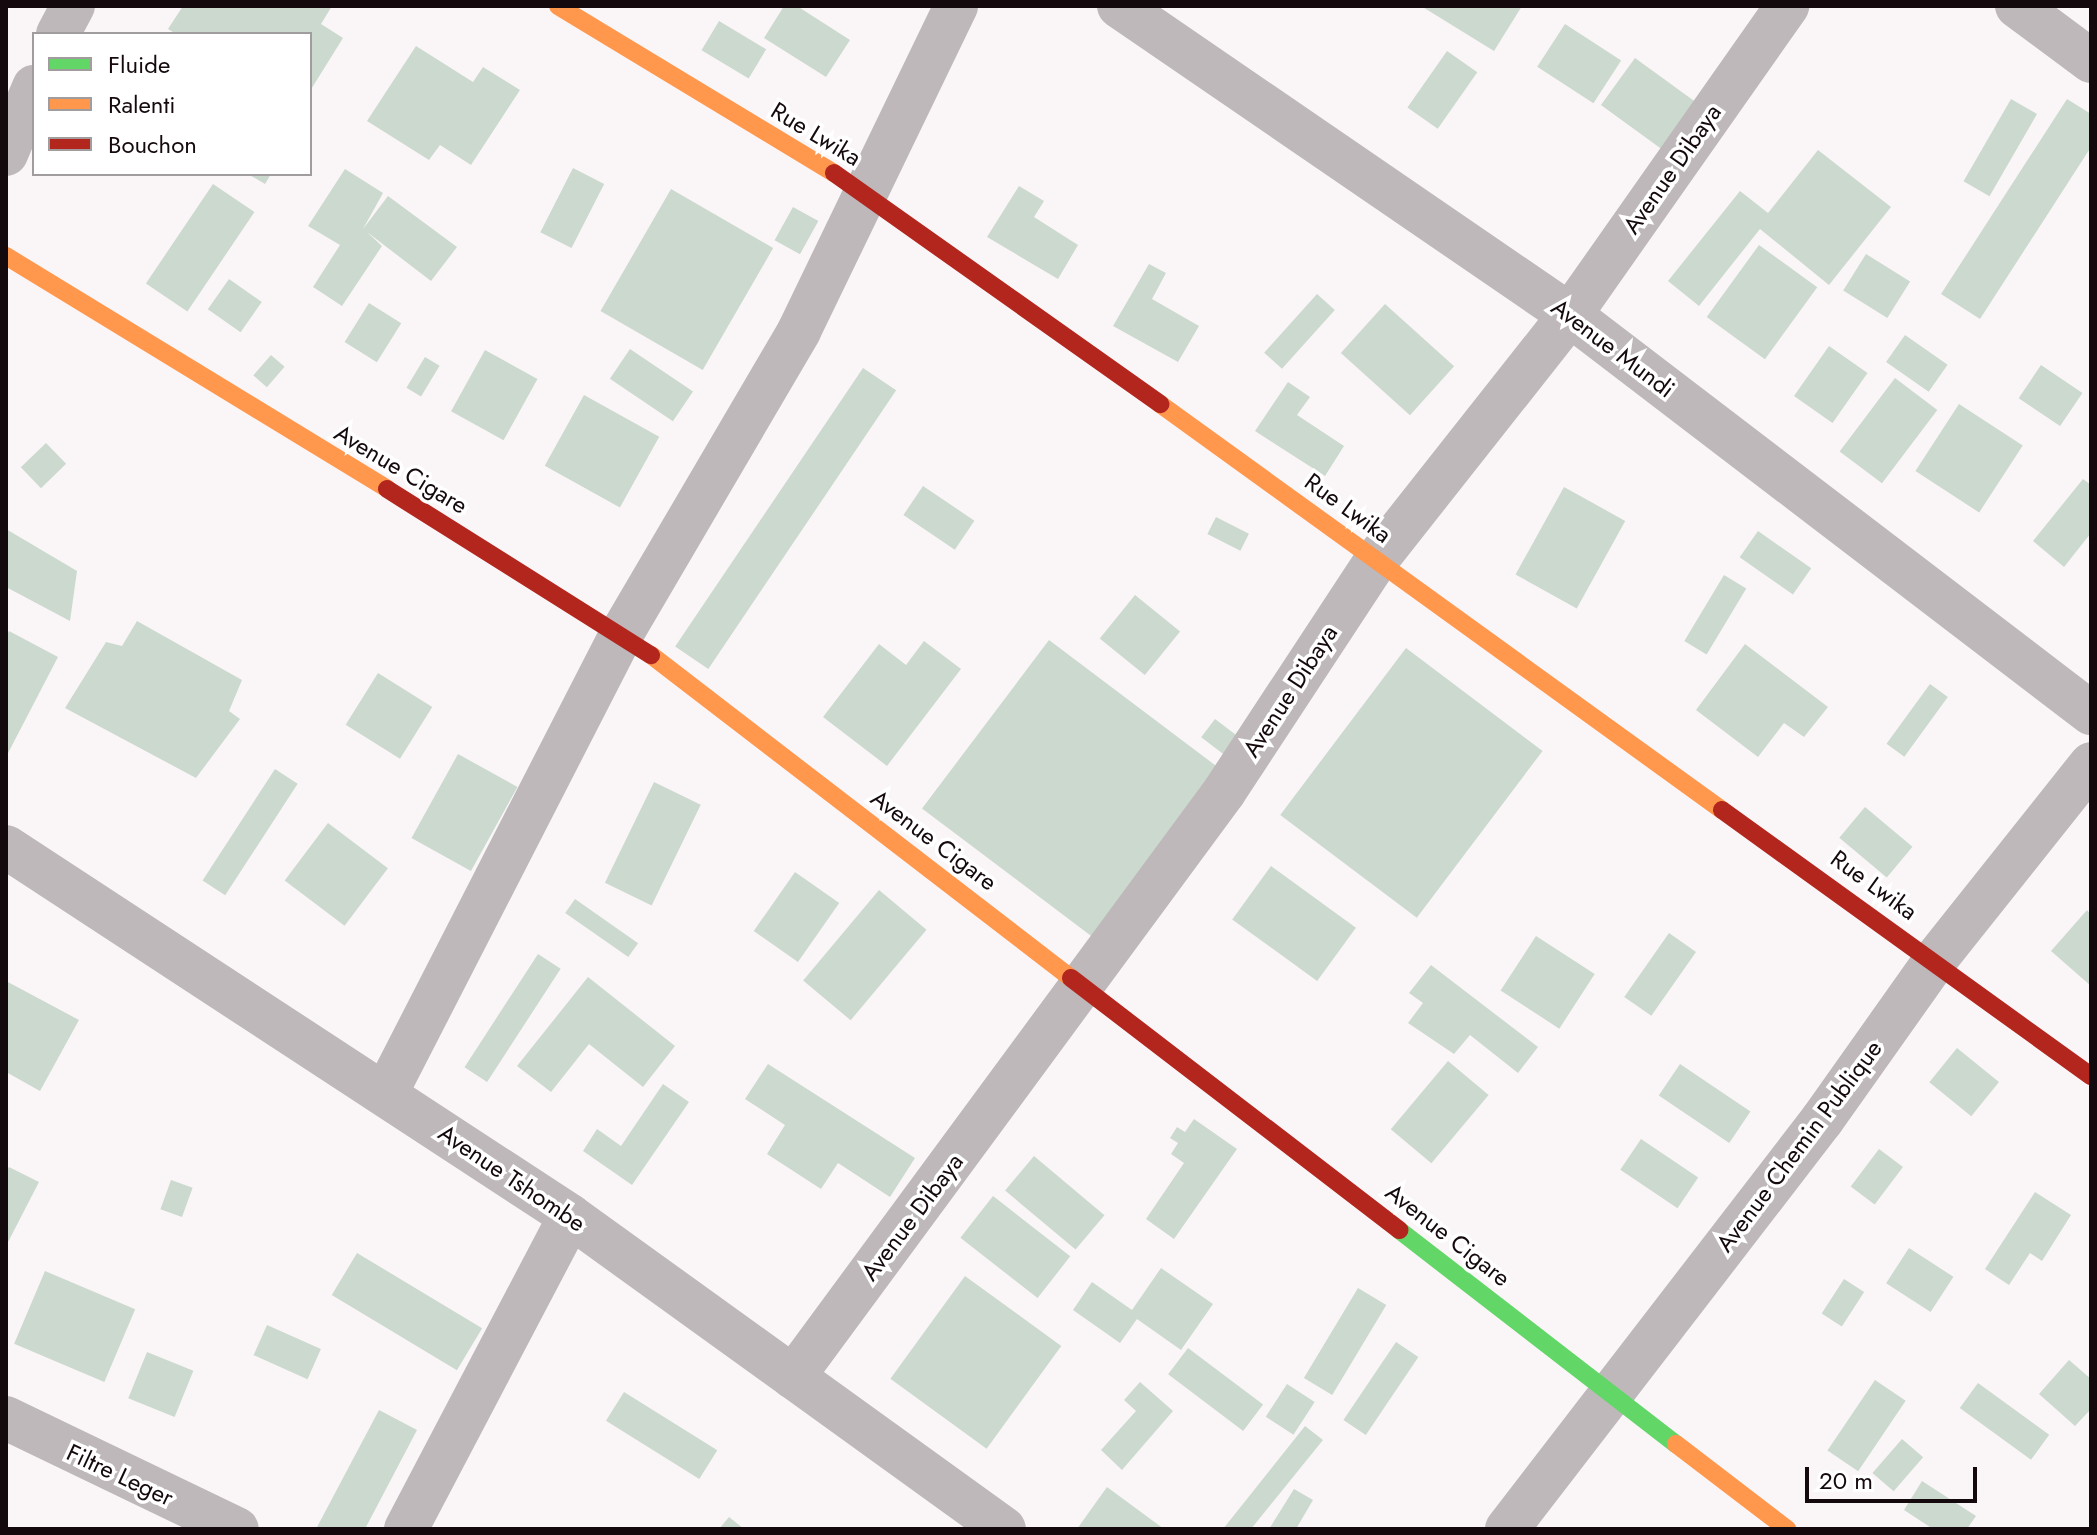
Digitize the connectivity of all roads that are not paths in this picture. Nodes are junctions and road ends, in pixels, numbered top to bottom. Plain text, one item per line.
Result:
1 (73, 6) edge
2 (558, 6) edge
3 (956, 6) edge
4 (1119, 6) edge
5 (1787, 6) edge
6 (2017, 6) edge
7 (59, 32) edge
8 (2091, 61) edge
9 (32, 92) edge
10 (6, 154) edge
11 (867, 193) junction
12 (6, 256) edge
13 (1570, 315) junction
14 (1378, 558) junction
15 (622, 633) junction
16 (2091, 713) edge
17 (2091, 764) edge
18 (6, 847) edge
19 (1936, 959) junction
20 (1084, 985) junction
21 (2091, 1076) edge
22 (386, 1093) junction
23 (570, 1216) junction
24 (793, 1377) junction
25 (1611, 1392) junction
26 (6, 1418) edge
27 (237, 1529) edge
28 (406, 1529) edge
29 (1004, 1529) edge
30 (1507, 1529) edge
31 (1787, 1529) edge

1 - 7 street
2 - 11 street, Rue Lwika
3 - 11 street
4 - 13 street, Avenue Mundi
5 - 13 street, Avenue Dibaya
6 - 8 street
9 - 10 street
11 - 14 street, Rue Lwika
11 - 15 street
12 - 15 street, Avenue Cigare
13 - 14 street, Avenue Dibaya
13 - 16 street, Avenue Mundi
14 - 19 street, Rue Lwika
14 - 20 street, Avenue Dibaya
15 - 20 street, Avenue Cigare
15 - 22 street
17 - 19 street, Avenue Chemin Publique
18 - 22 street, Avenue Tshombe
19 - 21 street, Rue Lwika
19 - 25 street, Avenue Chemin Publique
20 - 24 street, Avenue Dibaya
20 - 25 street, Avenue Cigare
22 - 23 street, Avenue Tshombe
23 - 24 street, Avenue Tshombe
23 - 28 street
24 - 29 street, Avenue Tshombe
25 - 30 street, Avenue Chemin Publique
25 - 31 street, Avenue Cigare
26 - 27 street, Filtre Leger

